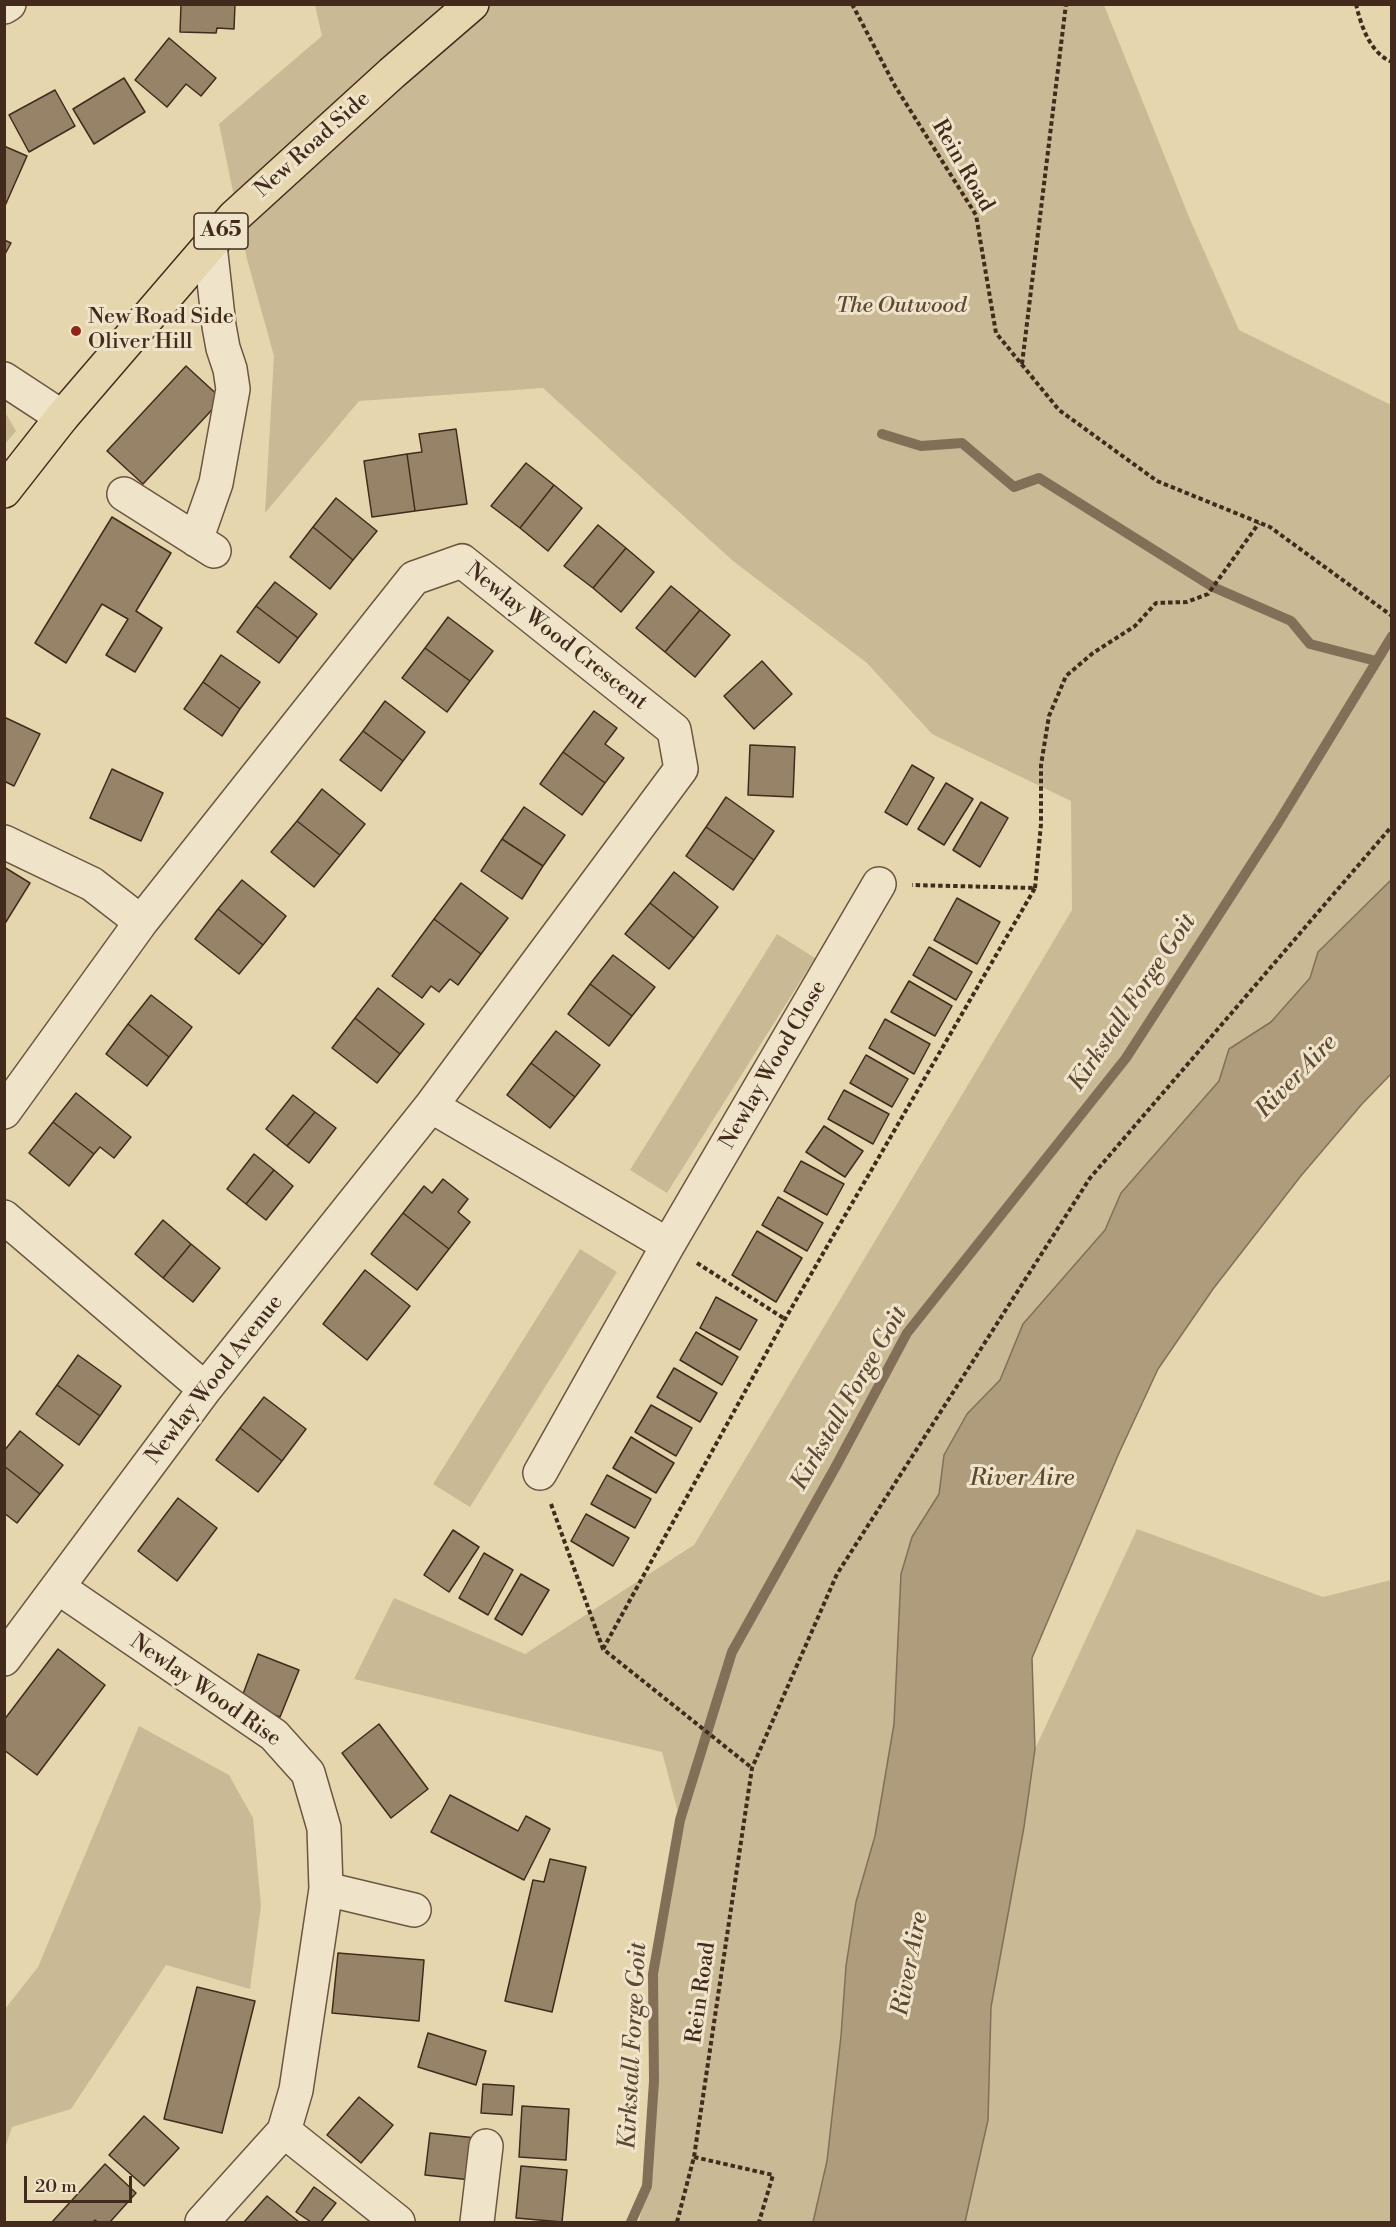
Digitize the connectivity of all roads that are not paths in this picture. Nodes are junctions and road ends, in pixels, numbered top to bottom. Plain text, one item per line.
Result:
1 (9, 4) edge
2 (472, 4) edge
3 (4, 7) edge
4 (210, 244) junction
5 (4, 379) edge
6 (62, 417) junction
7 (4, 491) edge
8 (124, 494) dead end
9 (4, 842) edge
10 (879, 884) road end
11 (141, 922) junction
12 (431, 1106) junction
13 (4, 1112) edge
14 (4, 1217) edge
15 (668, 1245) junction
16 (205, 1389) junction
17 (540, 1473) road end
18 (59, 1588) junction
19 (4, 1659) edge
20 (327, 1889) junction
21 (414, 1910) dead end
22 (284, 2131) junction
23 (486, 2146) dead end
24 (202, 2223) edge
25 (398, 2223) edge
26 (477, 2223) edge

1 - 3 street
2 - 4 main road, New Road Side / A65
4 - 6 main road, New Road Side / A65
4 - 8 street
5 - 6 street
6 - 7 main road, New Road Side / A65
9 - 11 street
10 - 15 street, Newlay Wood Close
11 - 12 street, Newlay Wood Crescent
11 - 13 street
12 - 15 street
12 - 16 street, Newlay Wood Avenue
14 - 16 street
15 - 17 street, Newlay Wood Close
16 - 18 street, Newlay Wood Avenue
18 - 19 street, Newlay Wood Avenue
18 - 20 street, Newlay Wood Rise
20 - 21 street
20 - 22 street, Newlay Wood Rise
22 - 24 street, Newlay Wood Rise
22 - 25 street
23 - 26 street

